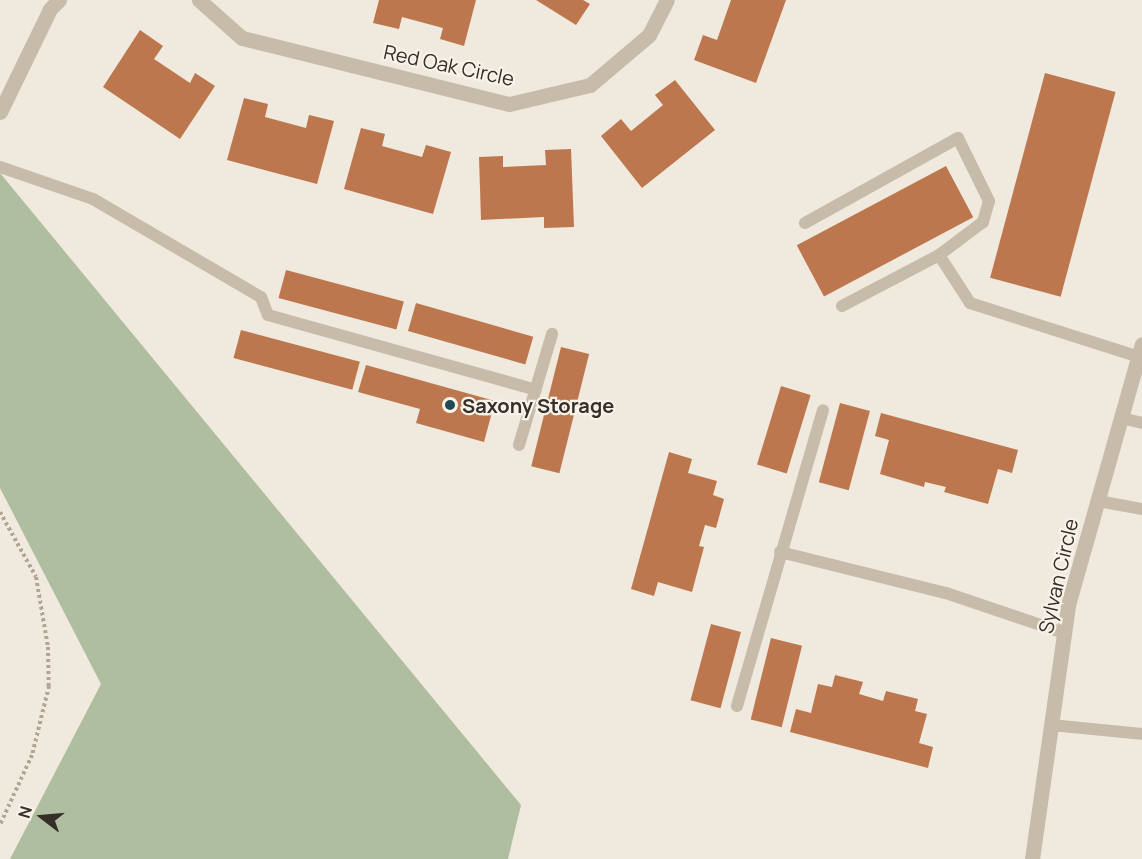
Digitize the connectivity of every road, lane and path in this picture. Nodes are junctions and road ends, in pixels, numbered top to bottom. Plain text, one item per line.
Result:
1 (59, 0) edge
2 (200, 0) edge
3 (667, 0) edge
4 (2, 109) edge
5 (0, 167) edge
6 (805, 223) dead end
7 (939, 255) junction
8 (842, 306) dead end
9 (552, 334) dead end
10 (1140, 351) edge
11 (536, 390) junction
12 (823, 410) dead end
13 (1121, 418) junction
14 (1142, 423) edge
15 (519, 445) dead end
16 (1098, 501) junction
17 (1142, 509) edge
18 (0, 512) edge
19 (780, 552) junction
20 (1064, 633) junction
21 (737, 706) dead end
22 (1051, 725) junction
23 (1142, 734) edge
24 (0, 825) edge
25 (1032, 859) edge

1 - 4 street
2 - 3 street, Red Oak Circle
5 - 11 lane
6 - 7 lane
7 - 8 lane
7 - 10 lane
9 - 11 lane
10 - 13 street, Sylvan Circle
11 - 15 lane
12 - 19 lane
13 - 14 lane
13 - 16 street, Sylvan Circle
16 - 17 lane
16 - 20 street, Sylvan Circle
18 - 24 path
19 - 20 lane
19 - 21 lane
20 - 22 street, Sylvan Circle
22 - 23 lane
22 - 25 street, Sylvan Circle

